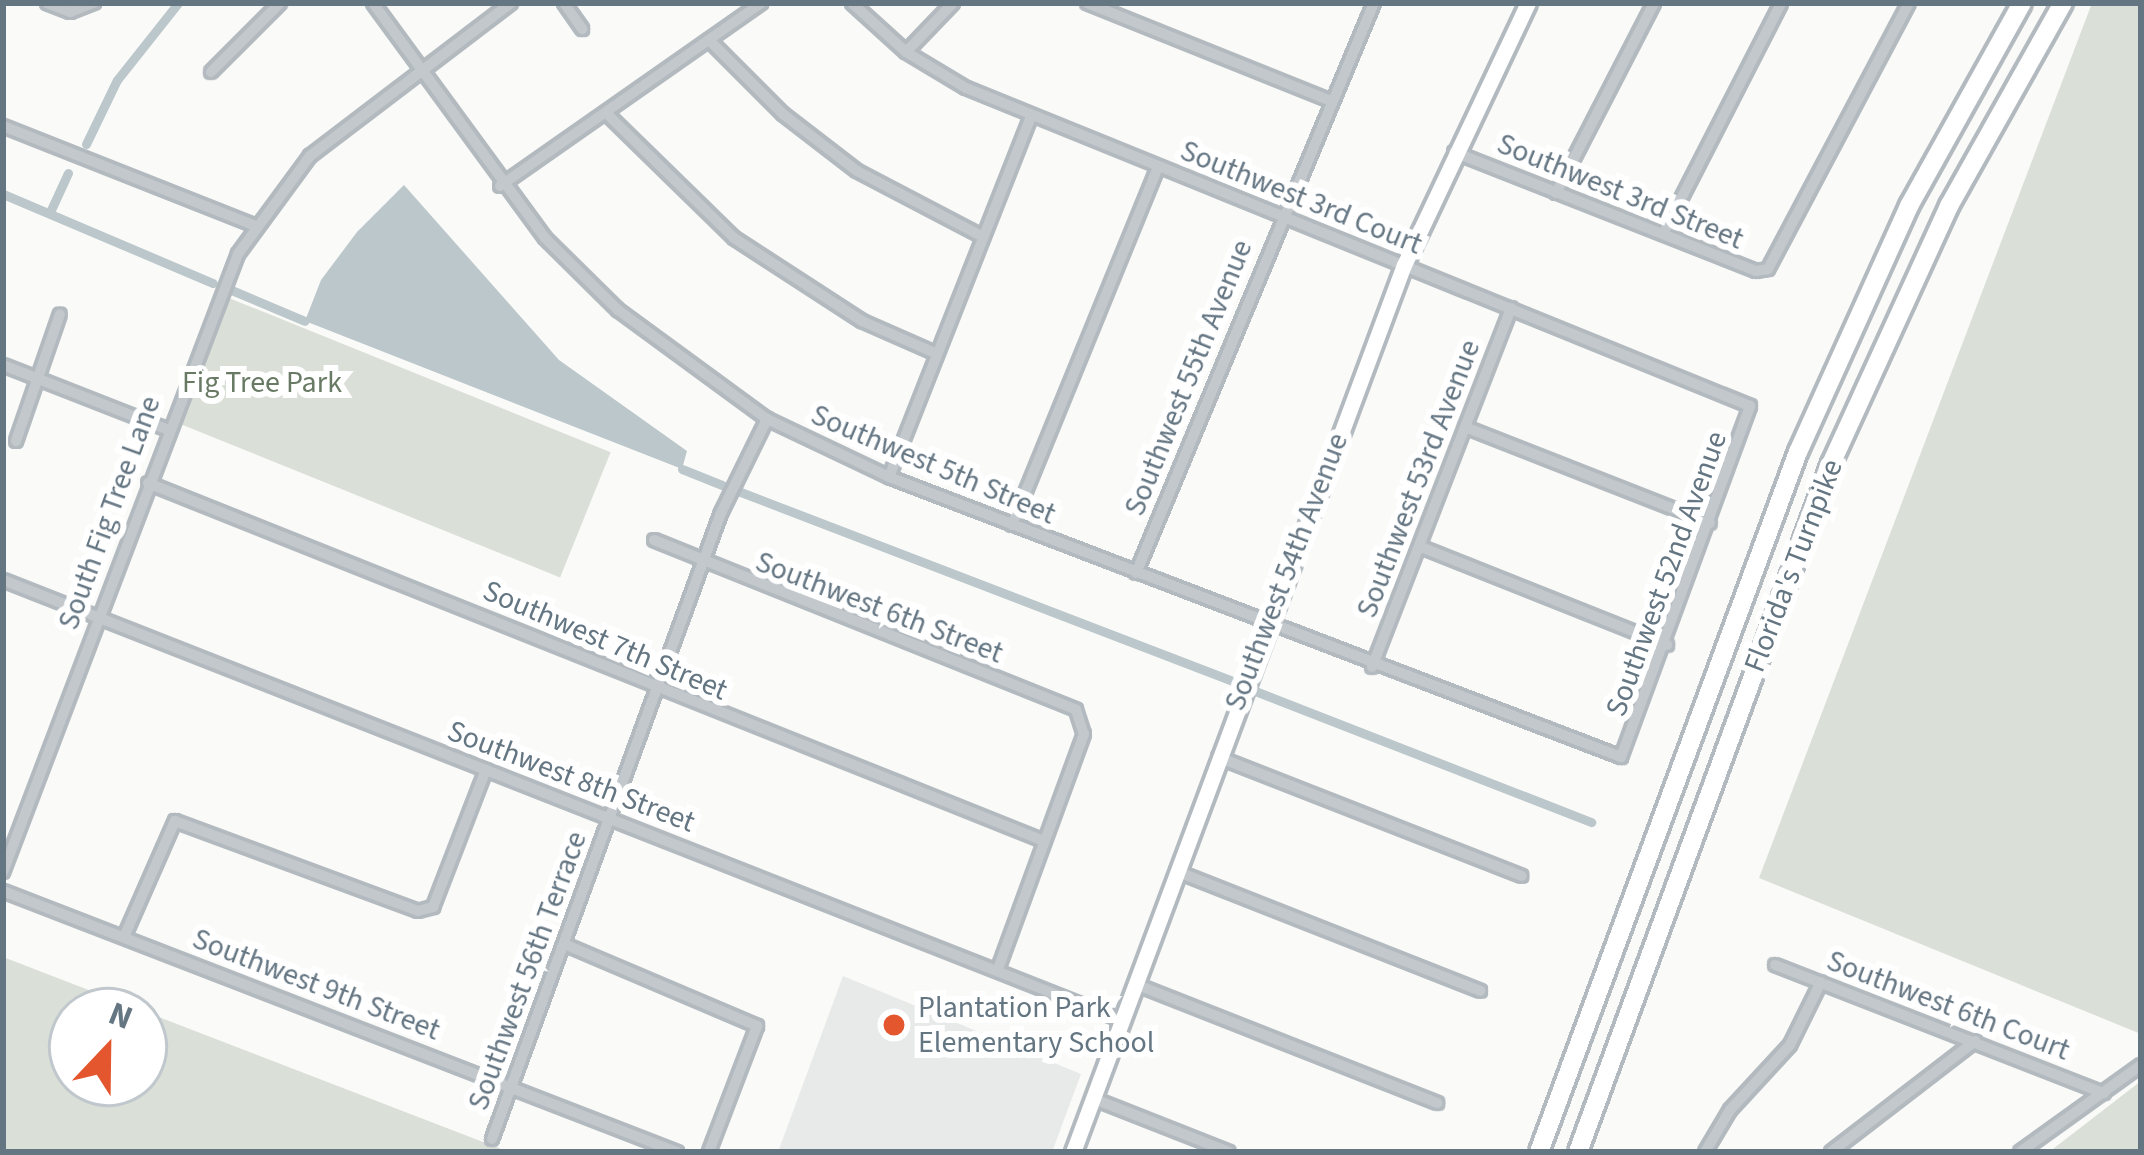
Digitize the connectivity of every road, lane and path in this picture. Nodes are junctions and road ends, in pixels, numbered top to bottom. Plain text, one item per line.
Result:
1 (47, 3) edge
2 (94, 3) edge
3 (280, 3) edge
4 (373, 3) edge
5 (511, 3) edge
6 (564, 3) edge
7 (761, 3) edge
8 (852, 3) edge
9 (952, 3) edge
10 (1087, 3) edge
11 (1374, 3) edge
12 (1528, 3) edge
13 (1654, 3) edge
14 (1781, 3) edge
15 (1909, 3) edge
16 (2022, 3) edge
17 (2063, 3) edge
18 (582, 29) dead end
19 (709, 40) junction
20 (906, 52) junction
21 (417, 69) junction
22 (211, 72) dead end
23 (1331, 101) junction
24 (606, 113) junction
25 (1031, 117) junction
26 (3, 126) edge
27 (1454, 152) junction
28 (1158, 168) junction
29 (500, 186) junction
30 (1556, 193) junction
31 (1280, 216) junction
32 (256, 226) junction
33 (1663, 234) junction
34 (983, 237) junction
35 (1405, 265) junction
36 (1511, 308) junction
37 (60, 314) dead end
38 (937, 354) junction
39 (3, 365) edge
40 (38, 378) junction
41 (1750, 406) joint
42 (767, 419) junction
43 (1465, 427) junction
44 (166, 429) junction
45 (16, 441) dead end
46 (889, 477) junction
47 (148, 483) junction
48 (1710, 524) junction
49 (1012, 525) junction
50 (654, 540) dead end
51 (1421, 547) junction
52 (702, 565) junction
53 (1136, 573) junction
54 (3, 580) edge
55 (99, 617) junction
56 (1266, 626) junction
57 (1667, 645) junction
58 (1372, 667) junction
59 (656, 691) junction
60 (1218, 757) junction
61 (1621, 758) joint
62 (486, 770) junction
63 (610, 818) junction
64 (1044, 842) junction
65 (3, 872) edge
66 (1176, 872) junction
67 (1522, 877) dead end
68 (3, 891) edge
69 (124, 937) junction
70 (564, 944) junction
71 (1775, 965) dead end
72 (998, 969) junction
73 (1821, 982) junction
74 (1135, 984) junction
75 (1480, 991) dead end
76 (1121, 1020) junction
77 (1975, 1041) junction
78 (2141, 1065) edge
79 (511, 1087) junction
80 (2104, 1093) junction
81 (1092, 1099) junction
82 (1437, 1103) dead end
83 (491, 1138) dead end
84 (677, 1152) edge
85 (710, 1152) edge
86 (1073, 1152) edge
87 (1229, 1152) edge
88 (1539, 1152) edge
89 (1578, 1152) edge
90 (1705, 1152) edge
91 (1831, 1152) edge
92 (2020, 1152) edge

1 - 2 street
3 - 22 street
4 - 21 street, Southwest 5th Street
5 - 21 street, South Fig Tree Lane
6 - 18 street
7 - 19 street
8 - 20 street, Southwest 3rd Court
9 - 20 street
10 - 23 street
11 - 23 street, Southwest 55th Avenue
12 - 27 street, Southwest 54th Avenue
13 - 30 street
14 - 33 street
15 - 33 street, Southwest 3rd Street
16 - 88 highway, Florida's Turnpike
17 - 89 highway, Florida's Turnpike
19 - 24 street
19 - 34 street
20 - 25 street, Southwest 3rd Court
21 - 29 street, Southwest 5th Street
21 - 32 street, South Fig Tree Lane
23 - 31 street, Southwest 55th Avenue
24 - 29 street
24 - 38 street
25 - 28 street, Southwest 3rd Court
25 - 34 street
26 - 32 street
27 - 30 street, Southwest 3rd Street
27 - 35 street, Southwest 54th Avenue
28 - 31 street, Southwest 3rd Court
28 - 49 street
29 - 42 street, Southwest 5th Street
30 - 33 street, Southwest 3rd Street
31 - 35 street, Southwest 3rd Court
31 - 53 street, Southwest 55th Avenue
32 - 44 street, South Fig Tree Lane
34 - 38 street
35 - 36 street, Southwest 3rd Court
35 - 56 street, Southwest 54th Avenue
36 - 41 street, Southwest 3rd Court
36 - 43 street, Southwest 53rd Avenue
37 - 40 street
38 - 46 street
39 - 40 street
40 - 44 street
40 - 45 street
41 - 48 street, Southwest 52nd Avenue
42 - 46 street, Southwest 5th Street
42 - 52 street, Southwest 56th Terrace
43 - 48 street
43 - 51 street, Southwest 53rd Avenue
44 - 47 street, South Fig Tree Lane
46 - 49 street, Southwest 5th Street
47 - 55 street, South Fig Tree Lane
47 - 59 street, Southwest 7th Street
48 - 57 street, Southwest 52nd Avenue
49 - 53 street, Southwest 5th Street
50 - 52 street, Southwest 6th Street
51 - 57 street
51 - 58 street, Southwest 53rd Avenue
52 - 59 street, Southwest 56th Terrace
52 - 64 street, Southwest 6th Street
53 - 56 street, Southwest 5th Street
54 - 55 street, Southwest 8th Street
55 - 62 street, Southwest 8th Street
55 - 65 street, South Fig Tree Lane
56 - 58 street, Southwest 5th Street
56 - 60 street, Southwest 54th Avenue
57 - 61 street, Southwest 52nd Avenue
58 - 61 street, Southwest 5th Street
59 - 63 street, Southwest 56th Terrace
59 - 64 street, Southwest 7th Street
60 - 66 street, Southwest 54th Avenue
60 - 67 street
62 - 63 street, Southwest 8th Street
62 - 69 street
63 - 70 street, Southwest 56th Terrace
63 - 72 street, Southwest 8th Street
64 - 72 street
66 - 74 street, Southwest 54th Avenue
66 - 75 street
68 - 69 street, Southwest 9th Street
69 - 79 street, Southwest 9th Street
70 - 79 street, Southwest 56th Terrace
70 - 85 street
71 - 73 street, Southwest 6th Court
72 - 76 street, Southwest 8th Street
73 - 77 street, Southwest 6th Court
73 - 90 street
74 - 76 street, Southwest 54th Avenue
74 - 82 street
76 - 81 street, Southwest 54th Avenue
77 - 80 street, Southwest 6th Court
77 - 91 street
78 - 80 street
79 - 83 street, Southwest 56th Terrace
79 - 84 street, Southwest 9th Street
80 - 92 street
81 - 86 street, Southwest 54th Avenue
81 - 87 street

